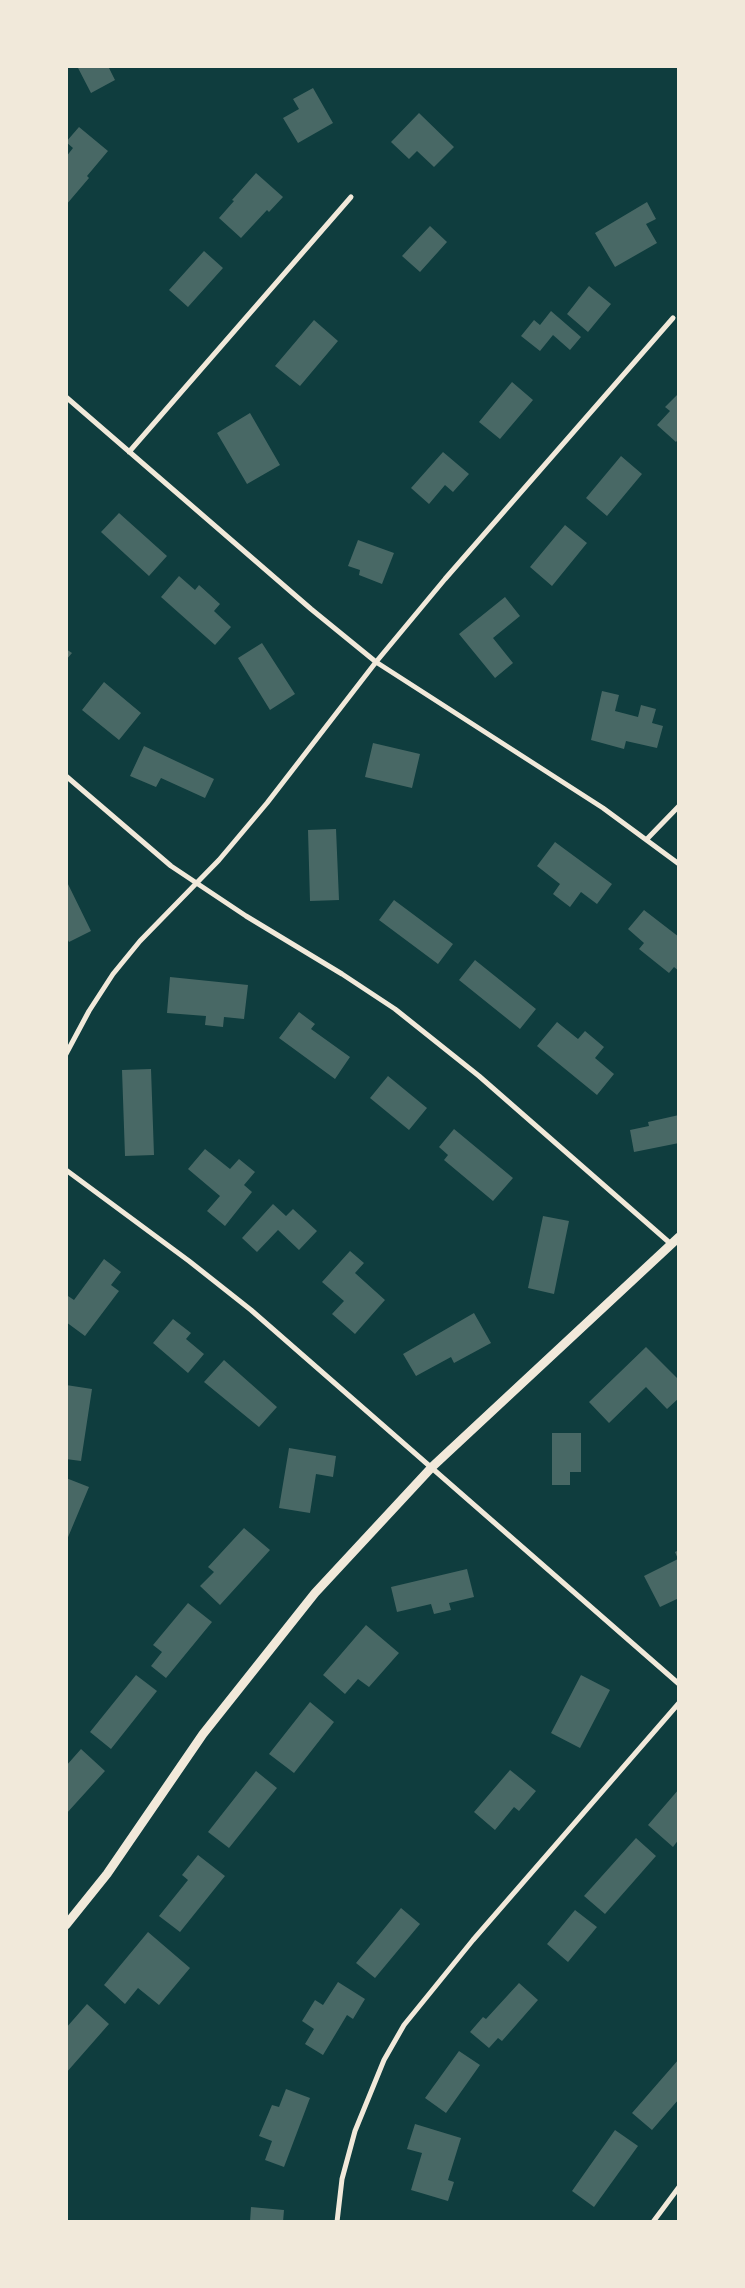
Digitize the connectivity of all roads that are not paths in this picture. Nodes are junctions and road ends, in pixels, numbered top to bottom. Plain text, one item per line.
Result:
1 (351, 197) dead end
2 (673, 318) dead end
3 (66, 397) edge
4 (129, 452) junction
5 (376, 662) junction
6 (66, 776) edge
7 (679, 806) edge
8 (647, 839) junction
9 (679, 864) edge
10 (195, 883) junction
11 (66, 1054) edge
12 (66, 1170) edge
13 (679, 1237) edge
14 (671, 1244) junction
15 (432, 1467) junction
16 (679, 1684) edge
17 (679, 1703) edge
18 (66, 1925) edge
19 (679, 2187) edge
20 (337, 2222) edge
21 (653, 2222) edge

1 - 4 street
2 - 5 street
3 - 4 street
4 - 5 street
5 - 8 street
5 - 10 street
6 - 10 street
7 - 8 street
8 - 9 street
10 - 11 street
10 - 14 street
12 - 15 street
13 - 14 street
14 - 15 street
15 - 16 street
15 - 18 street
17 - 20 street
19 - 21 street

